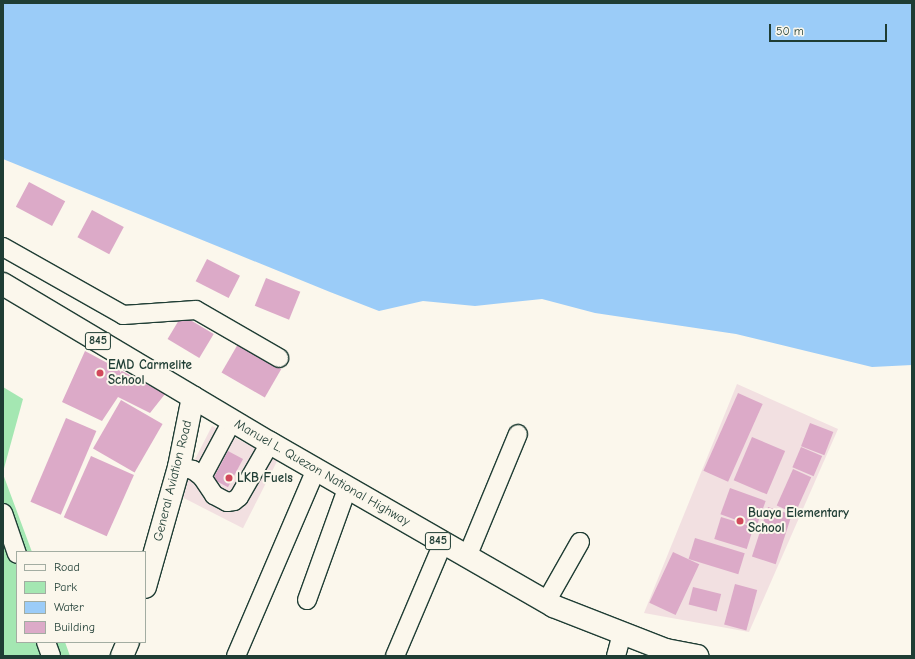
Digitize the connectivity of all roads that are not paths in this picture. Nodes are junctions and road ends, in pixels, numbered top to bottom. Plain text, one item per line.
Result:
1 (3, 247) edge
2 (3, 284) edge
3 (279, 358) dead end
4 (193, 397) junction
5 (232, 421) junction
6 (518, 434) dead end
7 (270, 443) junction
8 (179, 466) junction
9 (316, 469) junction
10 (202, 477) junction
11 (347, 488) junction
12 (3, 512) edge
13 (580, 542) dead end
14 (443, 543) junction
15 (16, 551) edge
16 (467, 557) junction
17 (146, 583) edge
18 (307, 600) dead end
19 (546, 602) junction
20 (622, 633) junction
21 (46, 643) edge
22 (128, 643) edge
23 (51, 656) edge
24 (122, 656) edge
25 (236, 656) edge
26 (396, 656) edge
27 (616, 656) edge
28 (697, 656) edge

1 - 3 street
2 - 4 main road, Manuel L. Quezon National Highway / 845
4 - 5 main road, Manuel L. Quezon National Highway / 845
4 - 8 main road, General Aviation Road
5 - 7 main road, Manuel L. Quezon National Highway / 845
5 - 10 street
6 - 16 street
7 - 9 main road, Manuel L. Quezon National Highway / 845
7 - 10 street
8 - 10 street
8 - 17 main road, General Aviation Road
9 - 11 main road, Manuel L. Quezon National Highway / 845
9 - 25 street
11 - 14 main road, Manuel L. Quezon National Highway / 845
11 - 18 street
12 - 15 street
13 - 19 street
14 - 16 main road, Manuel L. Quezon National Highway / 845
14 - 26 street
16 - 19 main road, Manuel L. Quezon National Highway / 845
19 - 20 main road, Manuel L. Quezon National Highway / 845
20 - 27 street
20 - 28 main road, Manuel L. Quezon National Highway / 845
21 - 23 street
22 - 24 main road

